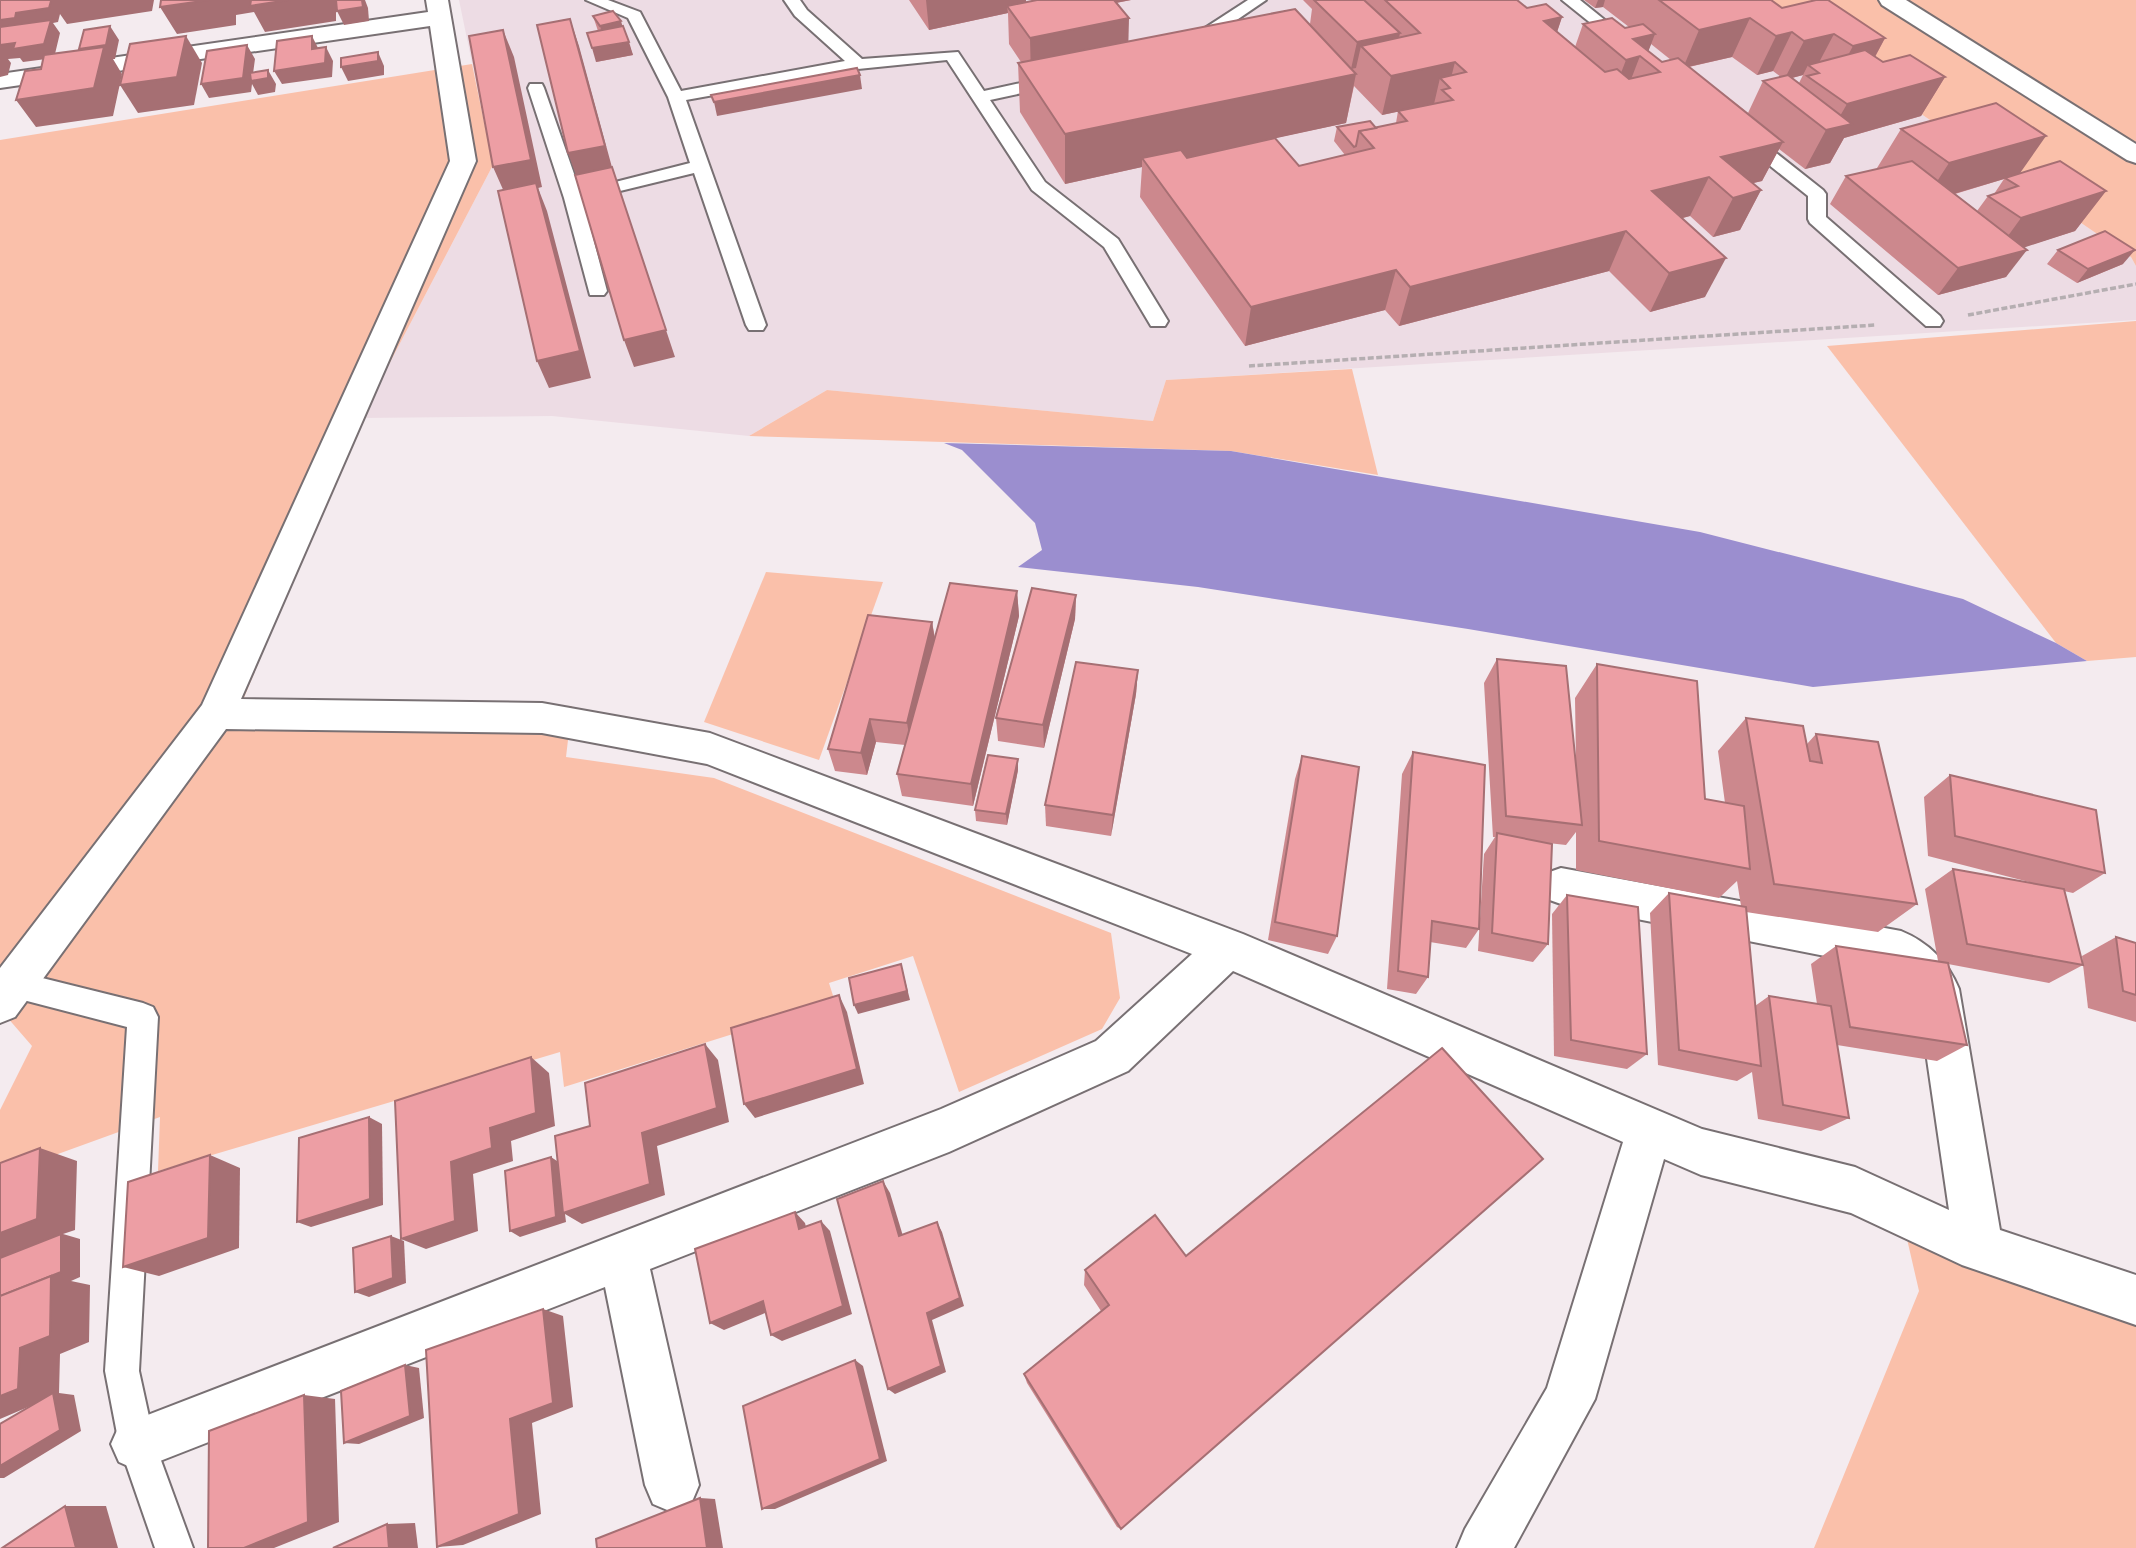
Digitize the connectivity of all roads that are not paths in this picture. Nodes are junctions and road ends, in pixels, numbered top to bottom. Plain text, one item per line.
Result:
1 (594, 0) edge
2 (1258, 0) edge
3 (1570, 0) edge
4 (1890, 0) edge
5 (801, 6) edge
6 (439, 8) edge
7 (1635, 51) edge
8 (1175, 54) edge
9 (858, 64) junction
10 (1071, 77) edge
11 (0, 81) edge
12 (536, 88) dead end
13 (676, 97) junction
14 (980, 97) junction
15 (1731, 127) edge
16 (2136, 156) edge
17 (701, 166) junction
18 (573, 198) junction
19 (597, 291) dead end
20 (1158, 321) dead end
21 (1933, 321) road end
22 (756, 325) dead end
23 (216, 714) junction
24 (1561, 886) dead end
25 (1228, 948) junction
26 (7, 994) edge
27 (1650, 1130) junction
28 (1979, 1247) junction
29 (623, 1256) junction
30 (2136, 1300) edge
31 (137, 1444) junction
32 (672, 1485) dead end
33 (174, 1548) edge
34 (1484, 1548) edge

1 - 13 lane
2 - 8 lane
3 - 7 lane
4 - 16 street
5 - 9 lane
6 - 11 street
6 - 23 street
9 - 13 lane
9 - 14 lane
10 - 14 lane
12 - 18 lane
13 - 17 lane
14 - 20 lane
15 - 21 lane
17 - 18 lane
17 - 22 lane
18 - 19 lane
23 - 25 street
23 - 26 street
24 - 28 street
25 - 27 street
25 - 29 street
26 - 31 lane
27 - 28 street
27 - 34 street
28 - 30 street
29 - 31 street
29 - 32 street
31 - 33 lane

